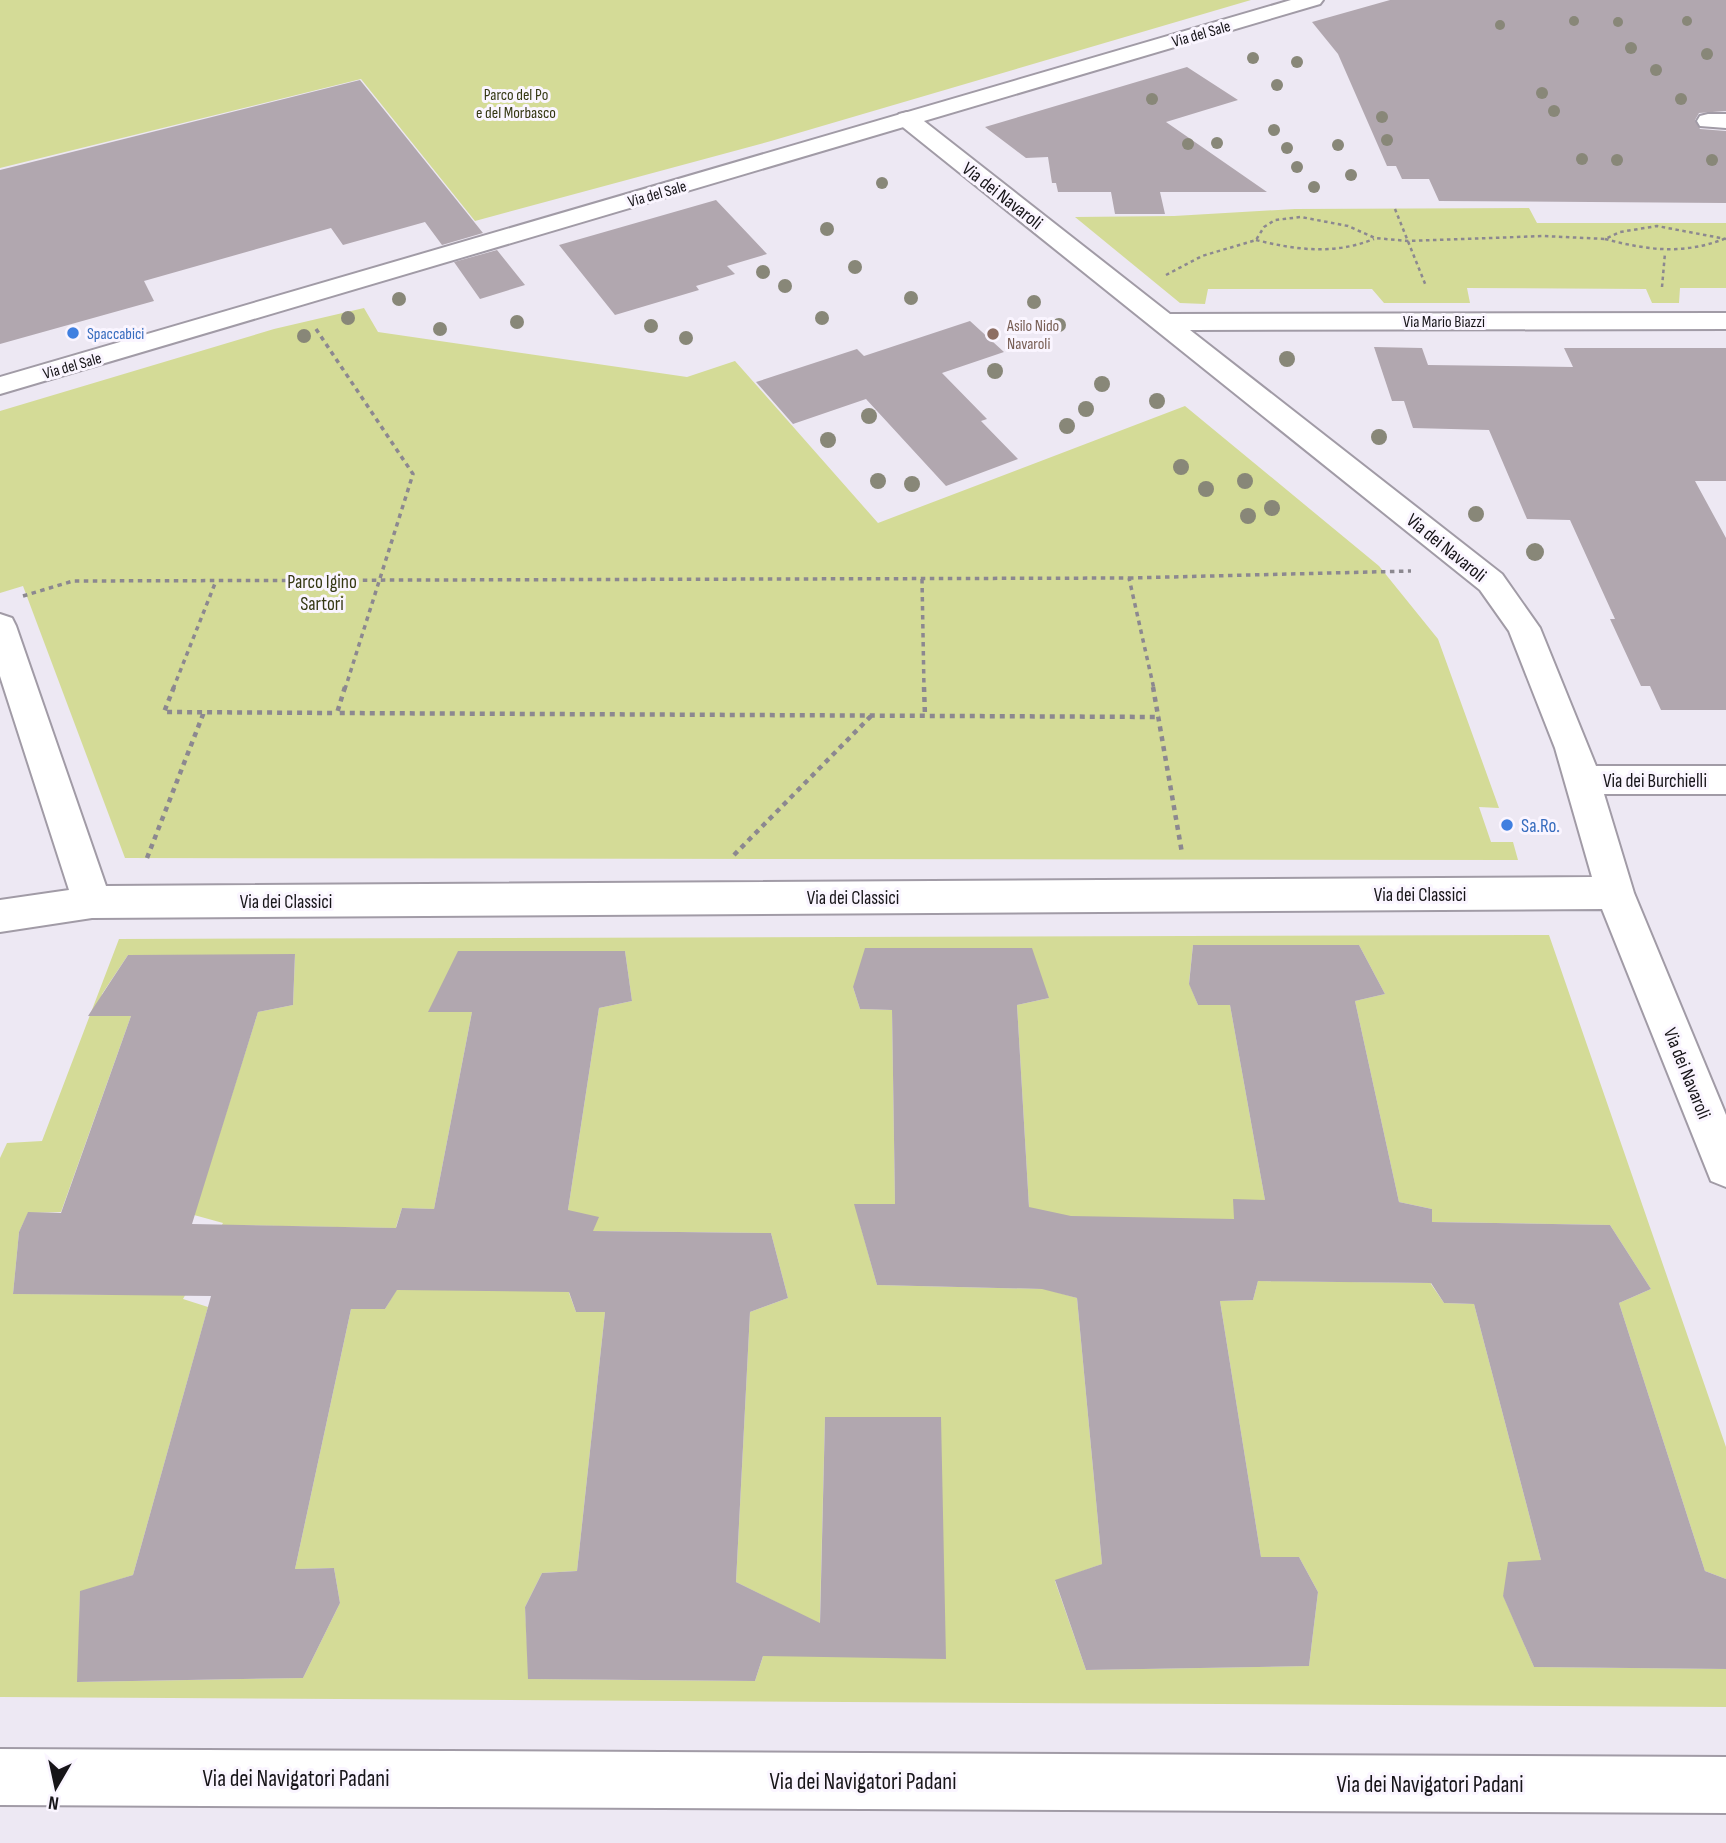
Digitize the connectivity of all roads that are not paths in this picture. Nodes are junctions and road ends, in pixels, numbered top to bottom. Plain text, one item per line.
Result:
1 (1313, 0) edge
2 (907, 119) junction
3 (1154, 315) junction
4 (1726, 321) edge
5 (0, 386) edge
6 (6, 613) edge
7 (1584, 779) junction
8 (1726, 780) edge
9 (1615, 893) junction
10 (92, 902) junction
11 (0, 916) edge
12 (1726, 1167) edge
13 (0, 1777) edge
14 (1726, 1785) edge

1 - 2 street, Via del Sale
2 - 3 street, Via dei Navaroli
2 - 5 street, Via del Sale
3 - 4 street, Via Mario Biazzi
3 - 7 street, Via dei Navaroli
6 - 10 street
7 - 8 street, Via dei Burchielli
7 - 9 street, Via dei Navaroli
9 - 10 street, Via dei Classici
9 - 12 street, Via dei Navaroli
10 - 11 street, Via dei Classici
13 - 14 street, Via dei Navigatori Padani

